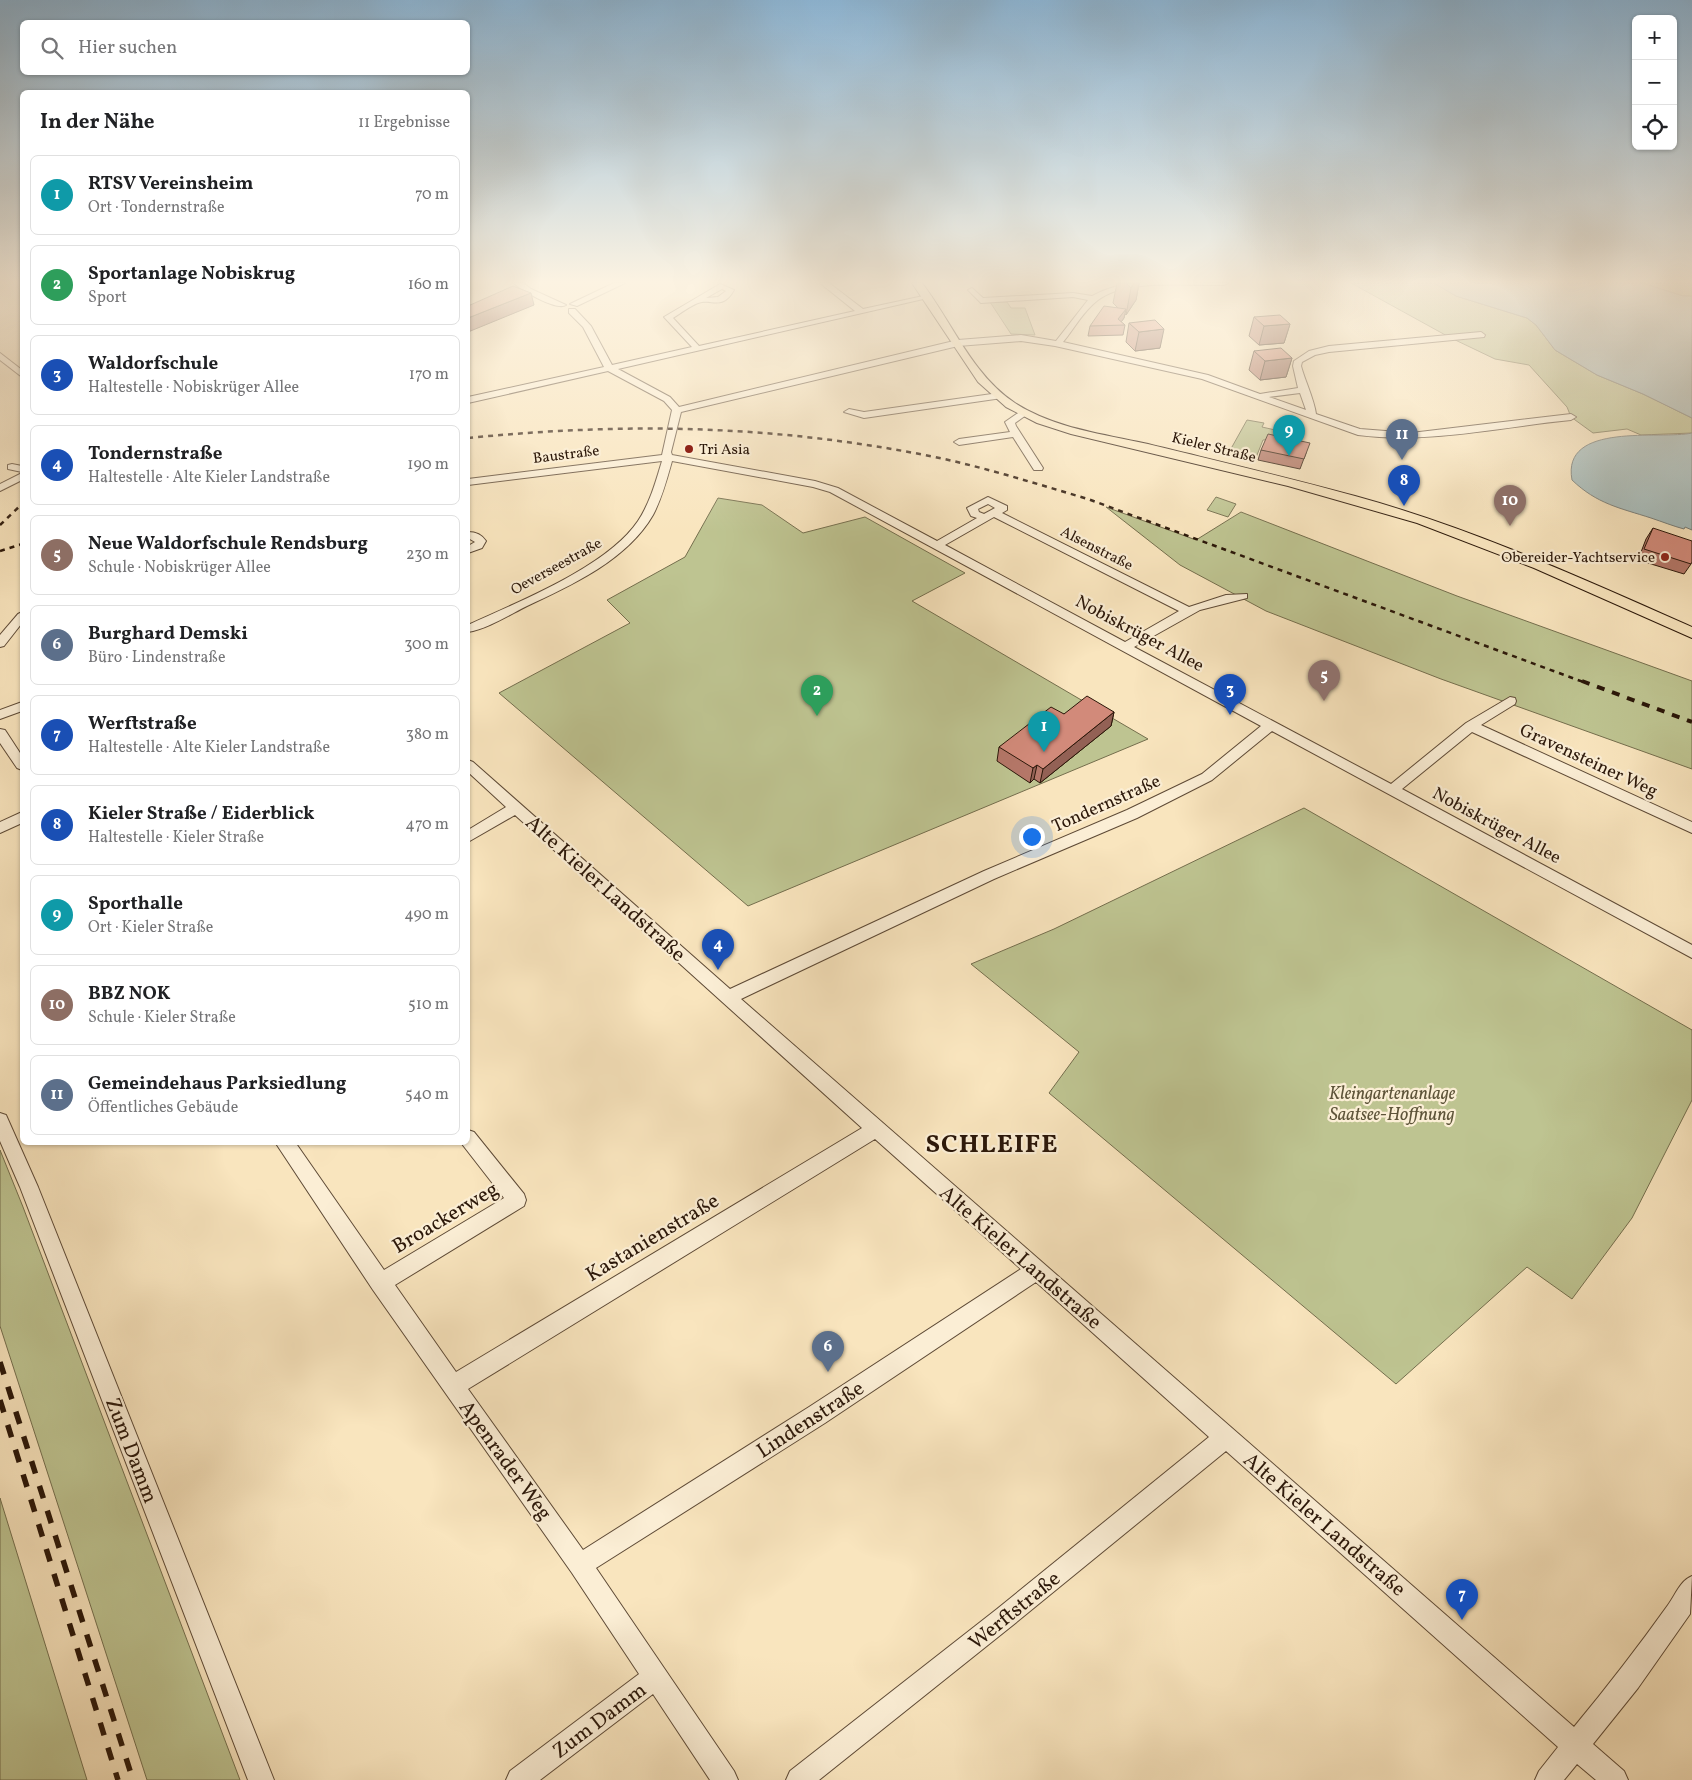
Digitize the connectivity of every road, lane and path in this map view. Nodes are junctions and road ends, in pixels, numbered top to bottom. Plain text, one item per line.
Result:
1 (618, 366) edge
2 (861, 366) edge
3 (972, 366) edge
4 (1156, 366) edge
5 (1297, 366) edge
6 (609, 368) junction
7 (1303, 390) junction
8 (999, 396) junction
9 (1260, 396) junction
10 (470, 400) edge
11 (677, 410) junction
12 (849, 412) dead end
13 (1024, 413) junction
14 (1311, 414) junction
15 (1571, 417) dead end
16 (1016, 434) junction
17 (959, 442) dead end
18 (668, 457) junction
19 (1038, 468) dead end
20 (20, 477) edge
21 (470, 482) edge
22 (0, 488) edge
23 (470, 535) edge
24 (937, 545) junction
25 (470, 549) edge
26 (1243, 596) dead end
27 (1186, 610) junction
28 (20, 618) edge
29 (470, 629) edge
30 (1692, 633) edge
31 (0, 643) edge
32 (1125, 647) junction
33 (1510, 701) dead end
34 (20, 707) edge
35 (0, 716) edge
36 (1271, 725) junction
37 (1470, 726) junction
38 (0, 733) edge
39 (20, 762) edge
40 (470, 767) edge
41 (1392, 790) junction
42 (515, 808) junction
43 (20, 818) edge
44 (0, 828) edge
45 (1692, 828) edge
46 (470, 835) edge
47 (1692, 952) edge
48 (729, 997) junction
49 (0, 1121) edge
50 (876, 1129) junction
51 (470, 1141) edge
52 (286, 1145) edge
53 (1037, 1270) junction
54 (380, 1282) junction
55 (453, 1386) junction
56 (1226, 1437) junction
57 (580, 1565) junction
58 (1692, 1588) edge
59 (654, 1678) junction
60 (1577, 1746) junction
61 (261, 1780) edge
62 (519, 1780) edge
63 (725, 1780) edge
64 (799, 1780) edge
65 (1548, 1780) edge
66 (1615, 1780) edge

1 - 6 street
2 - 11 street
3 - 8 main road, Kieler Straße
4 - 9 street
5 - 7 street
6 - 10 street
6 - 11 street
7 - 9 street
7 - 14 street
8 - 12 street
8 - 13 main road, Kieler Straße
9 - 14 street
11 - 18 street
13 - 16 street
13 - 30 main road, Kieler Straße
14 - 15 street
16 - 17 street
16 - 19 street
18 - 21 street, Baustraße
18 - 24 street, Nobiskrüger Allee
18 - 29 street, Oeverseestraße
20 - 22 street
23 - 25 street
24 - 27 street, Alsenstraße
24 - 32 street, Nobiskrüger Allee
26 - 27 street
27 - 32 street
28 - 31 street
32 - 36 street, Nobiskrüger Allee
33 - 37 street, Gravensteiner Weg
34 - 35 street
36 - 41 street, Nobiskrüger Allee
36 - 48 street, Tondernstraße
37 - 41 street, Gravensteiner Weg
37 - 45 street, Gravensteiner Weg
38 - 39 street
40 - 42 street, Alte Kieler Landstraße
41 - 47 street, Nobiskrüger Allee
42 - 46 street
42 - 48 street, Alte Kieler Landstraße
43 - 44 street
48 - 50 street, Alte Kieler Landstraße
49 - 61 street, Zum Damm
50 - 53 street, Alte Kieler Landstraße
50 - 55 street, Kastanienstraße
51 - 54 street, Broackerweg
52 - 54 street, Apenrader Weg
53 - 56 street, Alte Kieler Landstraße
53 - 57 street, Lindenstraße
54 - 55 street, Apenrader Weg
55 - 57 street, Apenrader Weg
56 - 60 street, Alte Kieler Landstraße
56 - 64 street, Werftstraße
57 - 59 street, Apenrader Weg
58 - 60 street
59 - 62 street, Zum Damm
59 - 63 street, Apenrader Weg
60 - 65 street
60 - 66 street, Alte Kieler Landstraße

